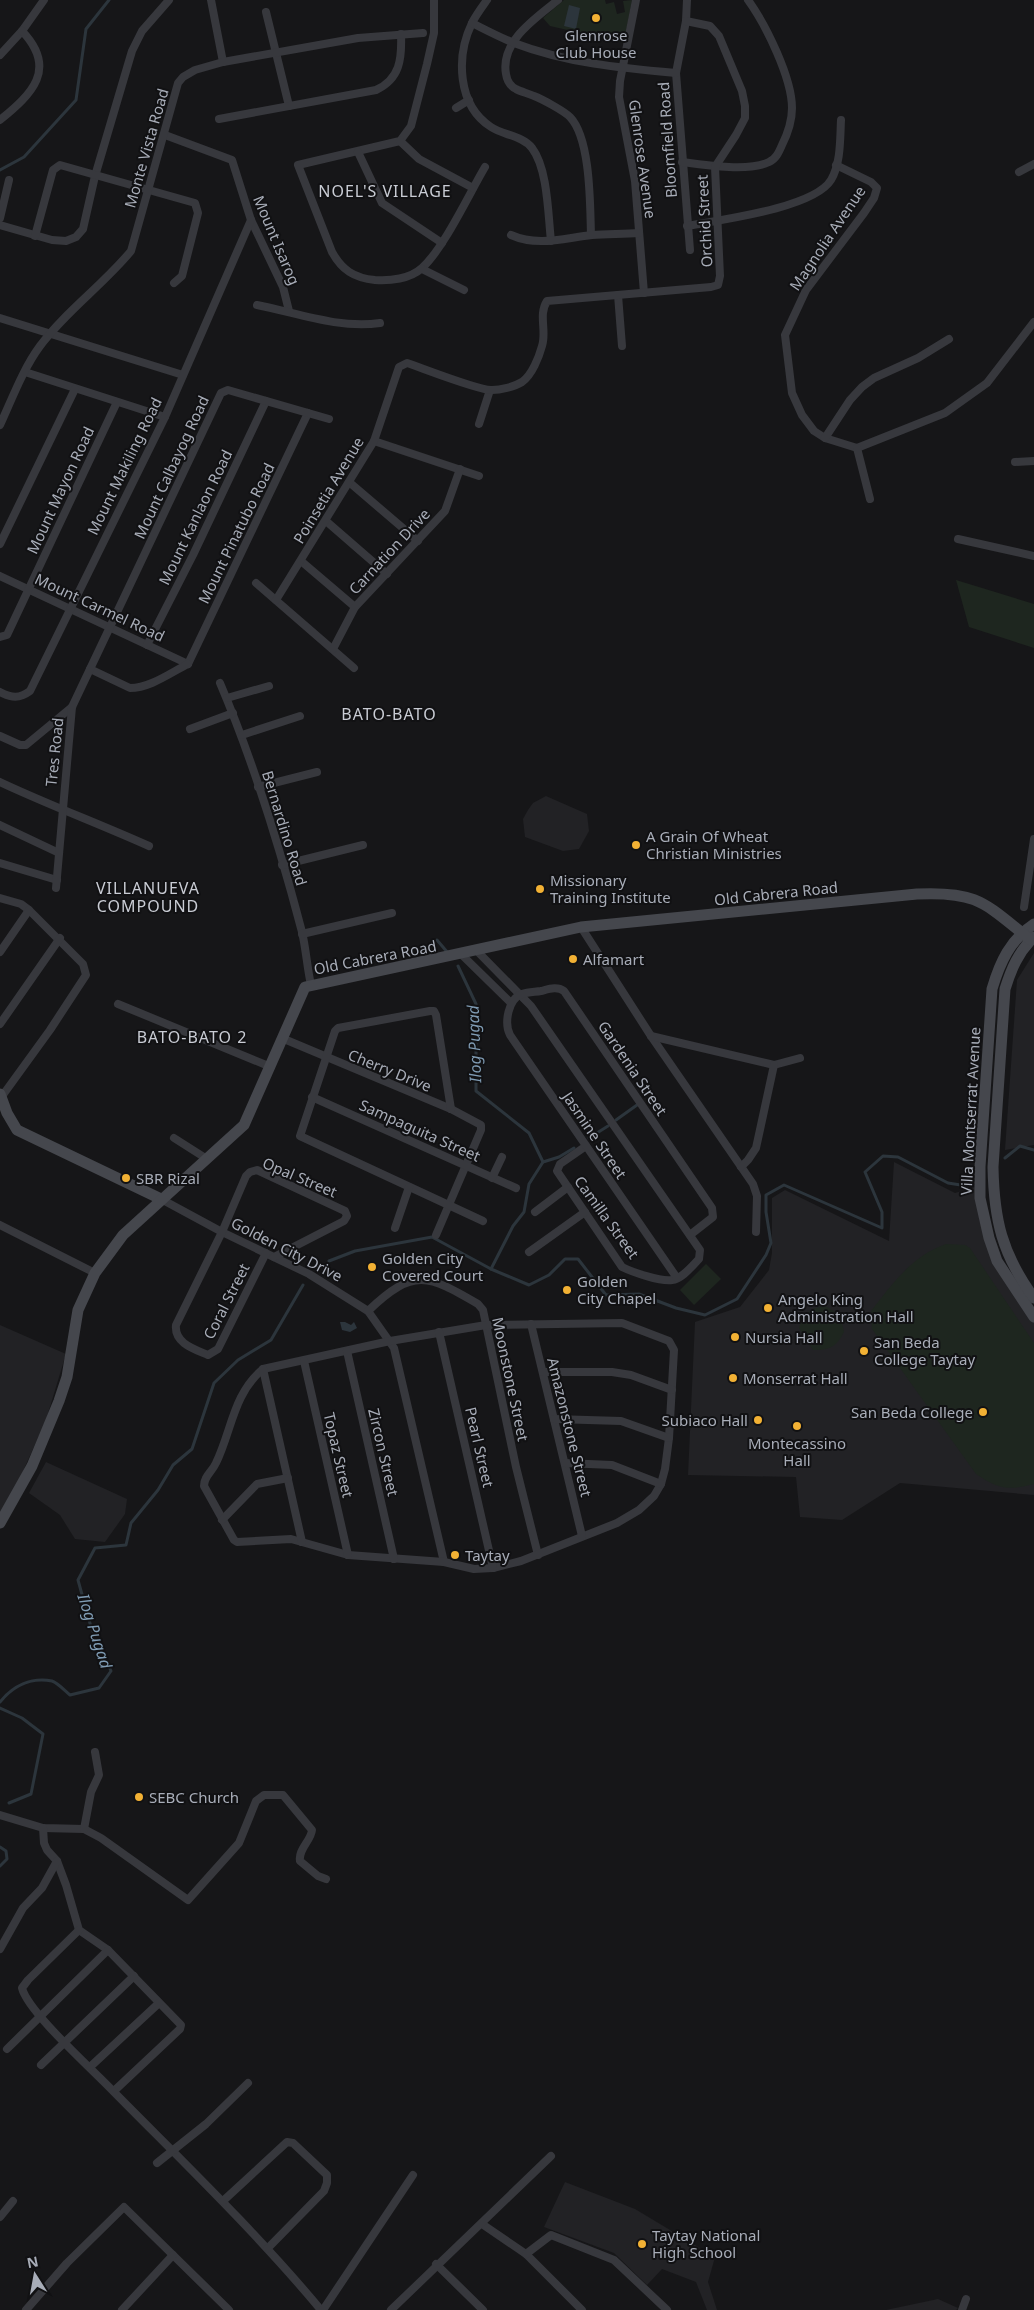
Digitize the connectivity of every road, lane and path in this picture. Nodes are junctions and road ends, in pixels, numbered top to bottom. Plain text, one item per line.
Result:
1 (44, 0) edge
2 (169, 0) edge
3 (434, 0) edge
4 (487, 0) edge
5 (558, 0) edge
6 (636, 0) edge
7 (687, 0) edge
8 (748, 0) edge
9 (214, 1) edge
10 (266, 12) dead end
11 (686, 21) junction
12 (472, 23) junction
13 (22, 31) junction
14 (423, 33) dead end
15 (401, 34) junction
16 (513, 43) junction
17 (277, 53) junction
18 (0, 55) edge
19 (223, 62) junction
20 (623, 68) junction
21 (676, 73) junction
22 (469, 100) junction
23 (687, 105) dead end
24 (290, 106) junction
25 (678, 106) junction
26 (456, 108) dead end
27 (219, 119) dead end
28 (0, 120) edge
29 (841, 120) dead end
30 (165, 135) junction
31 (400, 141) junction
32 (358, 152) junction
33 (682, 162) junction
34 (836, 164) junction
35 (1034, 164) edge
36 (484, 167) dead end
37 (715, 167) junction
38 (1020, 172) dead end
39 (95, 176) junction
40 (9, 180) dead end
41 (472, 188) junction
42 (148, 190) junction
43 (0, 218) edge
44 (251, 220) junction
45 (718, 221) junction
46 (0, 225) edge
47 (687, 226) junction
48 (639, 233) junction
49 (511, 235) dead end
50 (36, 236) junction
51 (591, 236) junction
52 (551, 241) junction
53 (442, 243) junction
54 (690, 250) dead end
55 (422, 268) junction
56 (174, 283) dead end
57 (464, 290) dead end
58 (644, 293) junction
59 (618, 295) junction
60 (548, 301) joint
61 (257, 305) dead end
62 (290, 311) junction
63 (0, 318) edge
64 (1034, 322) edge
65 (380, 323) dead end
66 (50, 334) junction
67 (949, 339) dead end
68 (622, 346) dead end
69 (25, 372) junction
70 (183, 375) junction
71 (75, 389) junction
72 (490, 390) junction
73 (266, 401) junction
74 (117, 402) junction
75 (308, 413) junction
76 (164, 417) junction
77 (329, 419) dead end
78 (479, 424) dead end
79 (0, 425) edge
80 (825, 438) junction
81 (374, 441) junction
82 (858, 448) junction
83 (1034, 461) edge
84 (1015, 462) dead end
85 (460, 469) junction
86 (480, 476) dead end
87 (349, 482) junction
88 (870, 499) dead end
89 (326, 521) junction
90 (4, 528) edge
91 (958, 539) dead end
92 (418, 541) junction
93 (0, 544) edge
94 (1034, 556) edge
95 (301, 561) junction
96 (387, 574) junction
97 (0, 576) edge
98 (256, 583) dead end
99 (29, 590) junction
100 (276, 600) junction
101 (355, 607) junction
102 (70, 608) junction
103 (110, 628) junction
104 (0, 637) edge
105 (147, 645) junction
106 (333, 649) junction
107 (188, 664) junction
108 (354, 668) dead end
109 (90, 669) junction
110 (220, 683) dead end
111 (269, 686) dead end
112 (0, 692) edge
113 (227, 698) junction
114 (72, 707) junction
115 (233, 713) junction
116 (300, 716) dead end
117 (190, 729) dead end
118 (242, 735) junction
119 (0, 736) edge
120 (317, 772) dead end
121 (0, 782) edge
122 (258, 787) junction
123 (62, 809) junction
124 (0, 825) edge
125 (1034, 839) edge
126 (362, 844) dead end
127 (149, 846) dead end
128 (1033, 850) edge
129 (59, 853) junction
130 (0, 863) edge
131 (282, 865) junction
132 (1031, 879) edge
133 (57, 880) junction
134 (56, 888) dead end
135 (0, 898) edge
136 (1024, 907) dead end
137 (29, 910) junction
138 (392, 913) dead end
139 (1034, 924) edge
140 (581, 927) junction
141 (302, 934) junction
142 (60, 938) junction
143 (1030, 938) edge
144 (477, 951) junction
145 (0, 952) edge
146 (462, 954) junction
147 (310, 985) junction
148 (520, 994) junction
149 (511, 1003) junction
150 (118, 1004) dead end
151 (0, 1024) edge
152 (651, 1036) junction
153 (284, 1039) junction
154 (326, 1058) junction
155 (800, 1058) dead end
156 (774, 1065) junction
157 (271, 1067) junction
158 (0, 1097) edge
159 (312, 1097) junction
160 (451, 1109) junction
161 (174, 1138) dead end
162 (586, 1146) junction
163 (502, 1157) dead end
164 (207, 1159) junction
165 (464, 1166) junction
166 (741, 1166) junction
167 (492, 1178) junction
168 (409, 1187) junction
169 (516, 1188) dead end
170 (568, 1188) junction
171 (161, 1200) junction
172 (448, 1205) junction
173 (535, 1212) dead end
174 (585, 1212) junction
175 (483, 1221) dead end
176 (0, 1225) edge
177 (395, 1228) dead end
178 (222, 1232) junction
179 (756, 1232) dead end
180 (436, 1235) dead end
181 (690, 1235) junction
182 (528, 1252) dead end
183 (266, 1253) junction
184 (274, 1258) junction
185 (95, 1273) junction
186 (677, 1278) junction
187 (1034, 1298) edge
188 (368, 1311) junction
189 (1034, 1316) edge
190 (531, 1324) junction
191 (486, 1325) junction
192 (439, 1332) junction
193 (390, 1341) junction
194 (347, 1351) junction
195 (304, 1361) junction
196 (263, 1370) junction
197 (543, 1372) junction
198 (672, 1390) junction
199 (554, 1419) junction
200 (669, 1438) junction
201 (565, 1463) junction
202 (288, 1478) junction
203 (661, 1484) junction
204 (222, 1520) junction
205 (0, 1523) edge
206 (582, 1536) junction
207 (302, 1542) junction
208 (538, 1555) junction
209 (348, 1556) junction
210 (394, 1559) junction
211 (444, 1562) junction
212 (493, 1568) junction
213 (95, 1752) dead end
214 (0, 1814) edge
215 (44, 1828) junction
216 (84, 1829) junction
217 (56, 1861) junction
218 (326, 1879) dead end
219 (79, 1930) junction
220 (0, 1949) edge
221 (108, 1950) junction
222 (134, 1976) junction
223 (159, 2003) junction
224 (40, 2015) junction
225 (65, 2042) junction
226 (7, 2049) dead end
227 (41, 2065) dead end
228 (90, 2067) junction
229 (248, 2083) dead end
230 (114, 2091) junction
231 (172, 2151) junction
232 (550, 2156) dead end
233 (157, 2163) dead end
234 (413, 2175) dead end
235 (13, 2201) dead end
236 (223, 2201) junction
237 (0, 2217) edge
238 (482, 2224) junction
239 (268, 2248) junction
240 (526, 2254) junction
241 (173, 2255) junction
242 (436, 2264) junction
243 (966, 2299) dead end
244 (127, 2309) edge
245 (394, 2309) edge
246 (26, 2310) edge
247 (229, 2310) edge
248 (322, 2310) edge
249 (483, 2310) edge
250 (582, 2310) edge
251 (667, 2310) edge
252 (962, 2310) edge

1 - 13 street
2 - 39 street
3 - 31 street
4 - 12 street
5 - 16 street
6 - 20 street, Glenrose Avenue
7 - 11 street, Bloomfield Road
8 - 37 street
9 - 19 street
10 - 17 street
11 - 21 street, Bloomfield Road
11 - 37 street, Orchid Street
12 - 16 street
12 - 22 street
13 - 18 street
13 - 28 street
14 - 15 street, Monte Vista Road
15 - 17 street, Monte Vista Road
15 - 24 street
16 - 20 street
16 - 51 street
17 - 19 street, Monte Vista Road
17 - 24 street
19 - 30 street, Monte Vista Road
20 - 21 street
20 - 48 street, Glenrose Avenue
21 - 25 street, Bloomfield Road
22 - 26 street
22 - 52 street
23 - 25 street
24 - 27 street
25 - 33 street, Bloomfield Road
29 - 34 street
30 - 42 street, Monte Vista Road
30 - 44 street, Mount Isarog
31 - 32 street
31 - 41 street
32 - 53 street
32 - 55 street
33 - 37 street
33 - 47 street, Bloomfield Road
34 - 45 street
34 - 80 street, Magnolia Avenue
35 - 38 street
36 - 41 street
37 - 45 street, Orchid Street
39 - 42 street
39 - 50 street
39 - 50 street
40 - 43 street
41 - 53 street
42 - 56 street
42 - 66 street, Monte Vista Road
44 - 62 street, Mount Isarog
44 - 70 street, Mount Makiling Road
45 - 47 street
45 - 58 street, Orchid Street
46 - 50 street
47 - 54 street, Bloomfield Road
48 - 51 street
48 - 58 street, Glenrose Avenue
49 - 52 street
51 - 52 street
53 - 55 street
55 - 57 street
58 - 59 street, Orchid Street
59 - 60 street, Orchid Street
59 - 68 street
60 - 72 street, Poinsetia Avenue
61 - 62 street
62 - 65 street
63 - 66 street
64 - 82 street
66 - 69 street, Monte Vista Road
66 - 70 street
67 - 80 street
69 - 71 street
69 - 79 street, Monte Vista Road
70 - 76 street, Mount Makiling Road
71 - 74 street
71 - 90 street
72 - 78 street
72 - 81 street, Poinsetia Avenue
73 - 75 street, Mount Calbayog Road
73 - 103 street, Mount Calbayog Road
73 - 105 street, Mount Kanlaon Road
74 - 76 street
74 - 99 street, Mount Mayon Road
75 - 77 street, Mount Calbayog Road
75 - 107 street, Mount Pinatubo Road
76 - 102 street, Mount Makiling Road
80 - 82 street, Magnolia Avenue
81 - 85 street
81 - 87 street, Poinsetia Avenue
82 - 88 street
83 - 84 street
85 - 86 street
85 - 92 street, Carnation Drive
87 - 89 street, Poinsetia Avenue
87 - 92 street
89 - 95 street, Poinsetia Avenue
89 - 96 street
90 - 93 street
91 - 94 street
92 - 96 street, Carnation Drive
95 - 100 street, Poinsetia Avenue
95 - 101 street
96 - 101 street, Carnation Drive
97 - 99 street, Mount Carmel Road
98 - 100 street
99 - 102 street, Mount Carmel Road
99 - 104 street, Mount Mayon Road
100 - 106 street
101 - 106 street, Carnation Drive
102 - 103 street, Mount Carmel Road
102 - 112 street, Mount Makiling Road
103 - 105 street, Mount Carmel Road
103 - 109 street, Tres Road
105 - 107 street, Mount Carmel Road
106 - 108 street
107 - 109 street
109 - 114 street, Tres Road
110 - 113 street, Bernardino Road
111 - 113 street
113 - 115 street, Bernardino Road
114 - 119 street
114 - 123 street, Tres Road
115 - 117 street
115 - 118 street, Bernardino Road
116 - 118 street
118 - 122 street, Bernardino Road
120 - 122 street
121 - 123 street
122 - 131 street, Bernardino Road
123 - 127 street
123 - 129 street, Tres Road
124 - 129 street
125 - 128 street
126 - 131 street
128 - 132 street
129 - 133 street, Tres Road
130 - 133 street
131 - 141 street, Bernardino Road
132 - 136 street
133 - 134 street, Tres Road
135 - 137 street
137 - 142 street
137 - 145 street
138 - 141 street
139 - 143 street
140 - 143 street, Old Cabrera Road
140 - 144 street, Old Cabrera Road
140 - 152 street
141 - 147 street, Bernardino Road
142 - 151 street
142 - 158 street
143 - 187 street, Villa Montserrat Avenue
143 - 189 street, Villa Montserrat Avenue
144 - 146 street, Old Cabrera Road
144 - 148 street
146 - 147 street, Old Cabrera Road
146 - 149 street
147 - 153 street, Old Cabrera Road
148 - 149 street
148 - 181 street
148 - 181 street, Gardenia Street
149 - 162 street, Jasmine Street
150 - 157 street
152 - 156 street
152 - 166 street
153 - 154 street, Cherry Drive
153 - 157 street, Old Cabrera Road
154 - 159 street
154 - 160 street, Cherry Drive
154 - 160 street
155 - 156 street
156 - 166 street
157 - 164 street, Old Cabrera Road
158 - 171 street, Golden City Drive
159 - 165 street, Sampaguita Street
159 - 168 street
160 - 165 street, Cherry Drive
161 - 164 street
162 - 170 street, Camilla Street
162 - 186 street, Jasmine Street
163 - 167 street
164 - 171 street, Old Cabrera Road
165 - 167 street, Sampaguita Street
165 - 172 street
166 - 179 street
167 - 169 street, Sampaguita Street
168 - 172 street
168 - 177 street
170 - 173 street
170 - 174 street, Camilla Street
171 - 178 street, Golden City Drive
171 - 185 street, Old Cabrera Road
172 - 175 street
172 - 180 street
174 - 182 street
174 - 186 street, Camilla Street
176 - 185 street
178 - 183 street, Golden City Drive
178 - 183 street, Coral Street
178 - 184 street, Opal Street
181 - 186 street
183 - 184 street, Golden City Drive
184 - 188 street, Golden City Drive
185 - 205 street, Old Cabrera Road
188 - 191 street, Moonstone Street
188 - 193 street, Golden City Drive
190 - 191 street
190 - 197 street, Amazonstone Street
190 - 198 street
191 - 192 street
191 - 208 street, Moonstone Street
192 - 193 street
192 - 212 street, Pearl Street
193 - 194 street
193 - 211 street, Golden City Drive
194 - 195 street
194 - 210 street, Zircon Street
195 - 196 street
195 - 209 street, Topaz Street
196 - 202 street
196 - 204 street
197 - 198 street
197 - 199 street, Amazonstone Street
198 - 200 street
199 - 200 street
199 - 201 street, Amazonstone Street
200 - 203 street
201 - 203 street
201 - 206 street, Amazonstone Street
202 - 204 street
202 - 207 street
203 - 206 street
204 - 207 street
206 - 208 street
207 - 209 street
208 - 212 street
209 - 210 street
210 - 211 street
211 - 212 street
213 - 216 street
214 - 215 street
215 - 216 street
215 - 217 street
216 - 218 street
217 - 219 street
217 - 220 street
219 - 221 street
219 - 224 street
221 - 222 street
221 - 224 street
222 - 223 street
222 - 225 street
223 - 228 street
223 - 230 street
224 - 225 street
224 - 226 street
225 - 227 street
225 - 228 street
228 - 230 street
229 - 231 street
230 - 231 street
231 - 233 street
231 - 236 street
232 - 238 street
234 - 248 street
235 - 237 street
236 - 239 street
236 - 239 street
238 - 240 street
238 - 242 street
239 - 248 street
240 - 250 street
240 - 251 street
241 - 244 street
241 - 246 street
241 - 247 street
242 - 245 street
242 - 249 street
243 - 252 street

